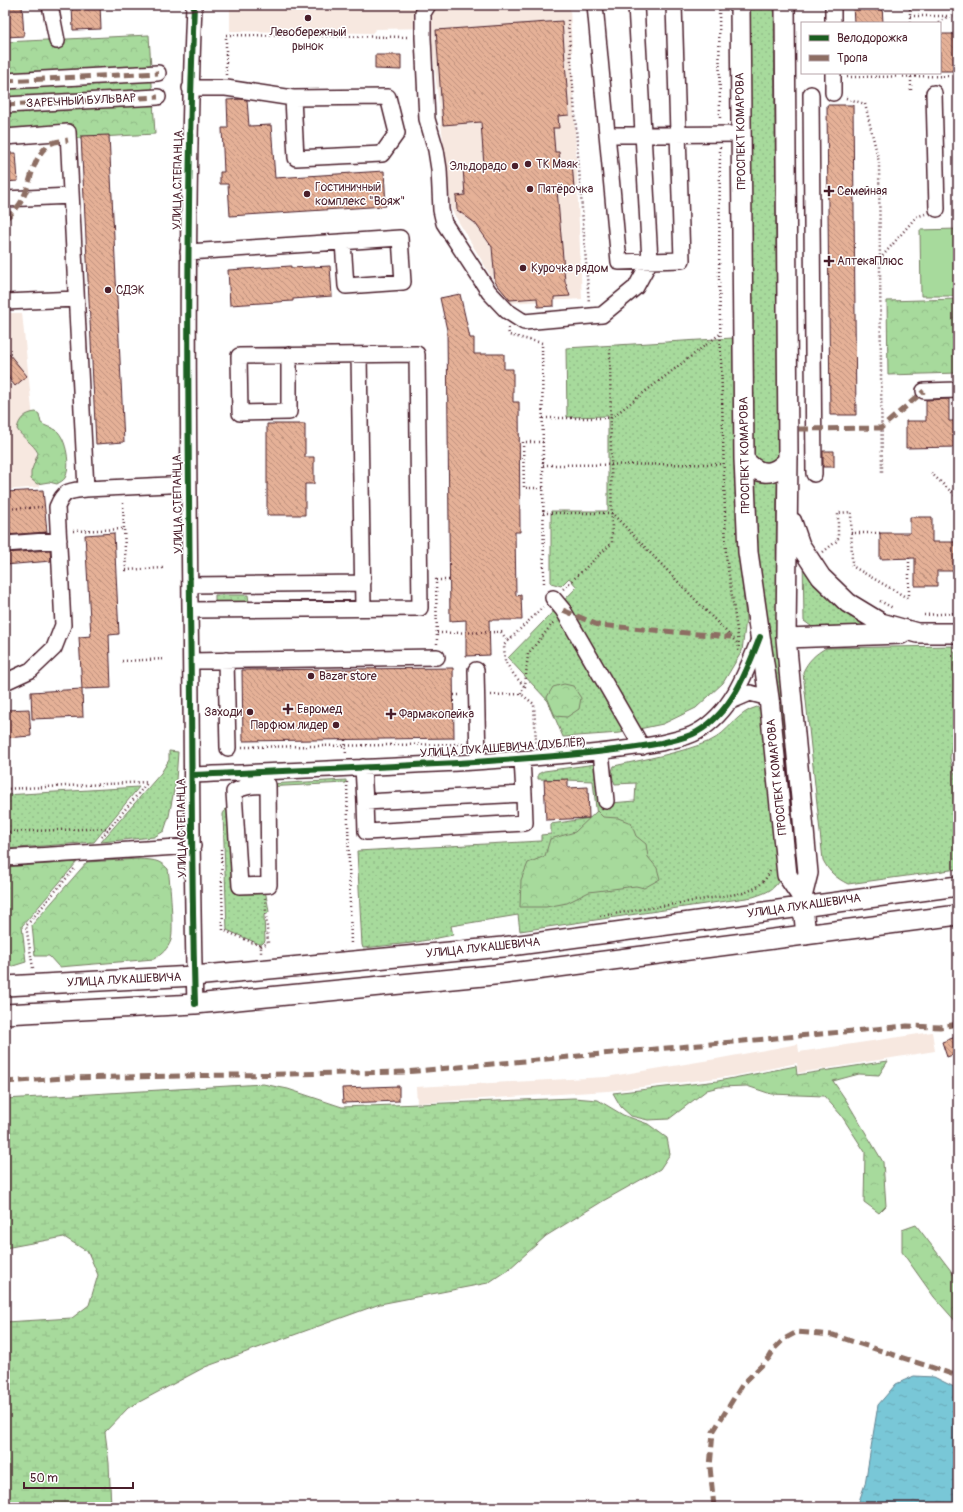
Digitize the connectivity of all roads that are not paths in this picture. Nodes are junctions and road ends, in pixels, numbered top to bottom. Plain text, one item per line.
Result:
1 (50, 5) edge
2 (194, 5) edge
3 (428, 5) edge
4 (595, 5) edge
5 (636, 5) edge
6 (674, 5) edge
7 (740, 5) edge
8 (785, 5) edge
9 (833, 5) edge
10 (833, 22) edge
11 (57, 40) dead end
12 (158, 73) dead end
13 (833, 75) edge
14 (5, 81) edge
15 (190, 88) junction
16 (934, 93) dead end
17 (810, 94) dead end
18 (833, 94) road end
19 (158, 97) dead end
20 (293, 98) junction
21 (5, 105) edge
22 (678, 134) junction
23 (742, 134) junction
24 (607, 135) junction
25 (643, 135) junction
26 (5, 138) edge
27 (71, 196) junction
28 (5, 199) edge
29 (937, 209) road end
30 (343, 242) junction
31 (188, 252) junction
32 (650, 261) junction
33 (76, 298) junction
34 (5, 302) edge
35 (359, 355) junction
36 (289, 356) junction
37 (924, 390) dead end
38 (958, 390) edge
39 (744, 459) junction
40 (788, 460) junction
41 (814, 474) dead end
42 (189, 484) junction
43 (86, 489) junction
44 (788, 509) junction
45 (59, 540) junction
46 (5, 544) edge
47 (363, 583) junction
48 (190, 585) junction
49 (548, 593) road end
50 (363, 608) junction
51 (190, 610) junction
52 (917, 633) junction
53 (958, 633) edge
54 (760, 637) junction
55 (786, 638) junction
56 (437, 657) dead end
57 (226, 660) junction
58 (191, 661) junction
59 (476, 670) dead end
60 (5, 682) edge
61 (769, 698) junction
62 (730, 702) junction
63 (642, 747) junction
64 (228, 748) dead end
65 (601, 752) junction
66 (522, 759) junction
67 (478, 761) junction
68 (363, 767) junction
69 (192, 775) junction
70 (524, 794) junction
71 (606, 801) dead end
72 (364, 802) junction
73 (193, 846) junction
74 (5, 858) edge
75 (240, 886) joint
76 (958, 886) edge
77 (802, 902) junction
78 (958, 915) edge
79 (806, 935) junction
80 (194, 976) junction
81 (5, 986) edge
82 (195, 1004) junction
83 (5, 1014) edge

1 - 11 street
2 - 15 street, УЛИЦА СТЕПАНЦА
3 - 32 street
4 - 24 street
5 - 25 street
6 - 22 street
7 - 23 main road, ПРОСПЕКТ КОМАРОВА
8 - 40 main road, ПРОСПЕКТ КОМАРОВА
9 - 10 street
12 - 14 street, ЗАРЕЧНЫЙ БУЛЬВАР
13 - 18 street
15 - 20 street
15 - 31 street, УЛИЦА СТЕПАНЦА
16 - 29 street
17 - 41 street
19 - 21 street, ЗАРЕЧНЫЙ БУЛЬВАР
20 - 20 street
22 - 23 street
22 - 25 street
22 - 32 street
23 - 39 main road, ПРОСПЕКТ КОМАРОВА
24 - 25 street
24 - 32 street
25 - 32 street
26 - 27 street
27 - 28 street
27 - 33 street
30 - 30 street
30 - 31 street
31 - 42 street, УЛИЦА СТЕПАНЦА
33 - 34 street
33 - 43 street
35 - 36 street
35 - 47 street
35 - 50 street
36 - 36 street
37 - 38 street
39 - 40 main road
39 - 54 main road, ПРОСПЕКТ КОМАРОВА
40 - 44 main road, ПРОСПЕКТ КОМАРОВА
42 - 43 street
42 - 48 street, УЛИЦА СТЕПАНЦА
43 - 45 street
44 - 52 main road
44 - 55 main road, ПРОСПЕКТ КОМАРОВА
45 - 46 street
45 - 60 street
47 - 48 street
47 - 50 street
48 - 51 street, УЛИЦА СТЕПАНЦА
49 - 63 street
50 - 51 street
51 - 58 street, УЛИЦА СТЕПАНЦА
52 - 53 main road
52 - 55 main road
54 - 61 main road, ПРОСПЕКТ КОМАРОВА
54 - 62 street, УЛИЦА ЛУКАШЕВИЧА (ДУБЛЁР)
55 - 77 main road, ПРОСПЕКТ КОМАРОВА
56 - 57 street
57 - 58 street
57 - 64 street
58 - 69 street, УЛИЦА СТЕПАНЦА
59 - 67 street
61 - 62 street
61 - 77 main road, ПРОСПЕКТ КОМАРОВА
62 - 63 street, УЛИЦА ЛУКАШЕВИЧА (ДУБЛЁР)
63 - 65 street, УЛИЦА ЛУКАШЕВИЧА (ДУБЛЁР)
65 - 66 street, УЛИЦА ЛУКАШЕВИЧА (ДУБЛЁР)
65 - 71 street
66 - 67 street, УЛИЦА ЛУКАШЕВИЧА (ДУБЛЁР)
66 - 70 street
67 - 68 street, УЛИЦА ЛУКАШЕВИЧА (ДУБЛЁР)
68 - 69 street, УЛИЦА ЛУКАШЕВИЧА (ДУБЛЁР)
68 - 72 street
69 - 73 street, УЛИЦА СТЕПАНЦА
70 - 72 street
70 - 72 street
73 - 74 street
73 - 80 street, УЛИЦА СТЕПАНЦА
75 - 75 street
76 - 77 main road, УЛИЦА ЛУКАШЕВИЧА
77 - 79 main road, ПРОСПЕКТ КОМАРОВА
77 - 80 main road, УЛИЦА ЛУКАШЕВИЧА
78 - 79 main road
79 - 82 main road
80 - 81 main road, УЛИЦА ЛУКАШЕВИЧА
80 - 82 street, УЛИЦА СТЕПАНЦА
82 - 83 main road

